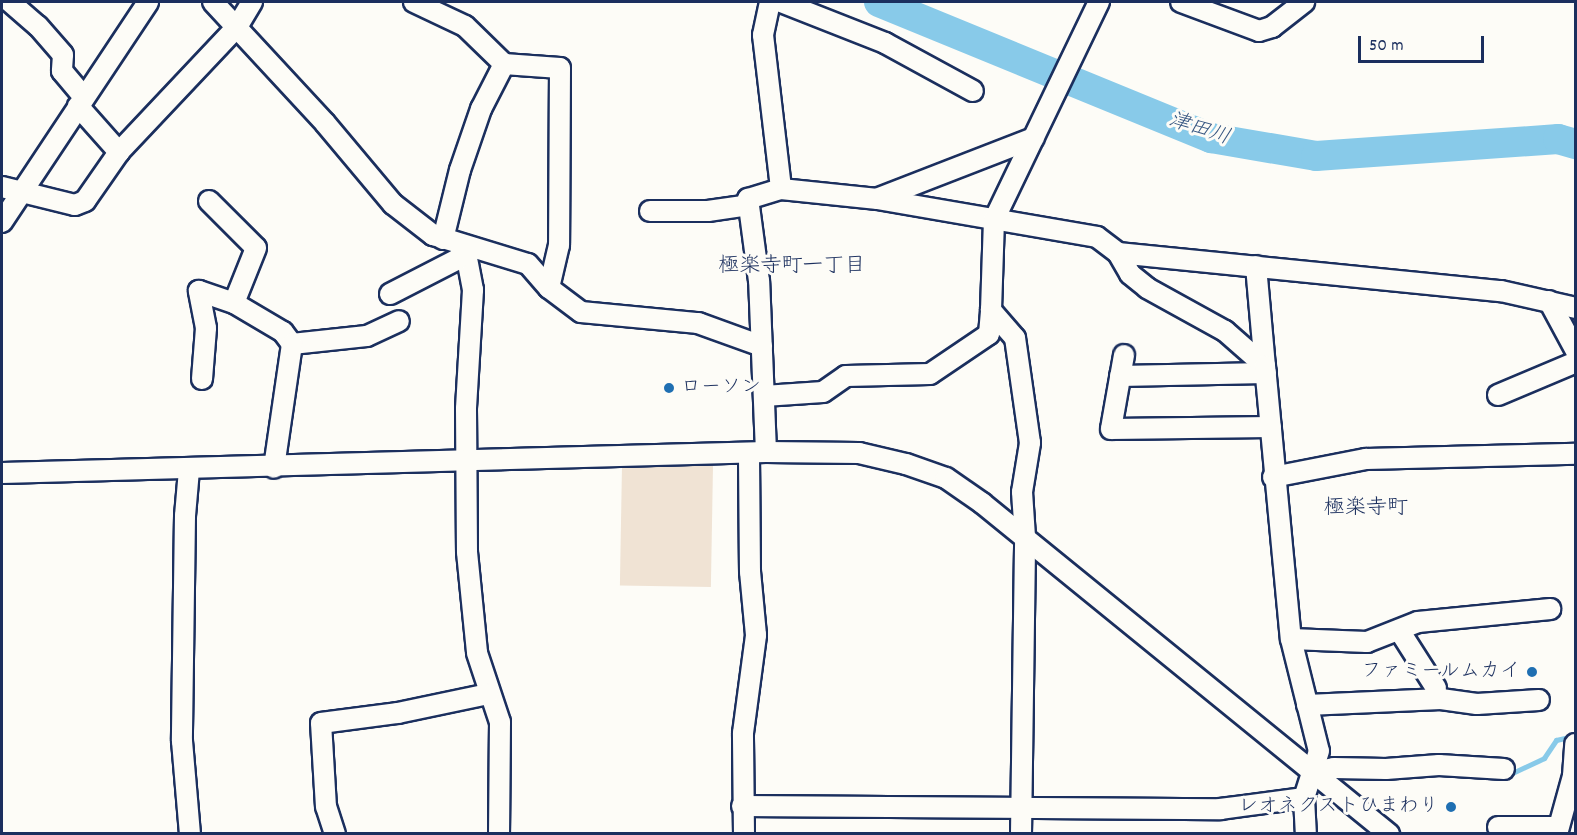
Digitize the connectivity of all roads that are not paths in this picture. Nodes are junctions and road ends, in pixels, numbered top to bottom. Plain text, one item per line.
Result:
1 (10, 2) edge
2 (148, 2) edge
3 (213, 2) edge
4 (252, 2) edge
5 (414, 2) edge
6 (771, 2) edge
7 (781, 2) edge
8 (1099, 2) edge
9 (1181, 2) edge
10 (1304, 2) edge
11 (237, 27) junction
12 (504, 64) junction
13 (973, 91) dead end
14 (81, 101) junction
15 (1034, 138) junction
16 (119, 152) junction
17 (11, 189) edge
18 (781, 189) junction
19 (877, 199) junction
20 (209, 201) dead end
21 (749, 205) junction
22 (650, 211) dead end
23 (994, 220) junction
24 (2, 222) edge
25 (443, 238) junction
26 (465, 248) junction
27 (1118, 253) junction
28 (1256, 266) junction
29 (549, 288) junction
30 (390, 294) dead end
31 (1550, 301) junction
32 (234, 303) junction
33 (1575, 308) edge
34 (991, 310) junction
35 (399, 321) dead end
36 (292, 344) junction
37 (762, 346) junction
38 (1575, 351) edge
39 (1124, 355) dead end
40 (1575, 362) edge
41 (1266, 370) junction
42 (1120, 376) junction
43 (202, 379) dead end
44 (1498, 395) dead end
45 (764, 396) junction
46 (1271, 427) junction
47 (757, 453) junction
48 (1575, 454) edge
49 (469, 461) junction
50 (274, 468) junction
51 (189, 470) junction
52 (2, 473) edge
53 (1273, 477) junction
54 (1025, 537) junction
55 (1550, 609) dead end
56 (1399, 630) junction
57 (1291, 639) junction
58 (1436, 688) dead end
59 (488, 694) junction
60 (1539, 700) dead end
61 (1307, 705) junction
62 (1575, 744) edge
63 (1504, 769) dead end
64 (1314, 772) junction
65 (1304, 798) junction
66 (742, 806) junction
67 (1021, 808) junction
68 (1498, 827) dead end
69 (1557, 830) edge
70 (190, 834) edge
71 (335, 834) edge
72 (500, 834) edge
73 (744, 834) edge
74 (1021, 834) edge
75 (1306, 834) edge
76 (1389, 834) edge

1 - 14 street
2 - 14 street
3 - 11 street
4 - 11 street
5 - 12 street
6 - 18 street
7 - 13 street
8 - 15 street
9 - 10 street
11 - 16 street
11 - 25 street
12 - 25 street
12 - 29 street
14 - 16 street
14 - 17 street
15 - 19 street
15 - 23 street
16 - 17 street
17 - 24 street
18 - 19 street
18 - 21 street
19 - 23 street
20 - 32 street
21 - 22 street
21 - 37 street
23 - 27 street
23 - 34 street
25 - 26 street
26 - 29 street
26 - 30 street
26 - 49 street
27 - 28 street
27 - 41 street
28 - 31 street
28 - 41 street
29 - 37 street
31 - 33 street
31 - 38 street
32 - 36 street
32 - 43 street
34 - 45 street
34 - 54 street
35 - 36 street
36 - 50 street
37 - 45 street
39 - 42 street
40 - 44 street
41 - 42 street
41 - 46 street
42 - 46 street
45 - 47 street
46 - 53 street
47 - 49 street
47 - 54 street
47 - 66 street
48 - 53 street
49 - 50 street
49 - 59 street
50 - 51 street
51 - 52 street
51 - 70 street
53 - 57 street
54 - 64 street
54 - 67 street
55 - 56 street
56 - 57 street
56 - 58 street
57 - 61 street
59 - 71 street
59 - 72 street
60 - 61 street
61 - 64 street
62 - 69 street
63 - 64 street
64 - 65 street
64 - 76 street
65 - 67 street
65 - 75 street
66 - 67 street
66 - 73 street
67 - 74 street
68 - 69 street

